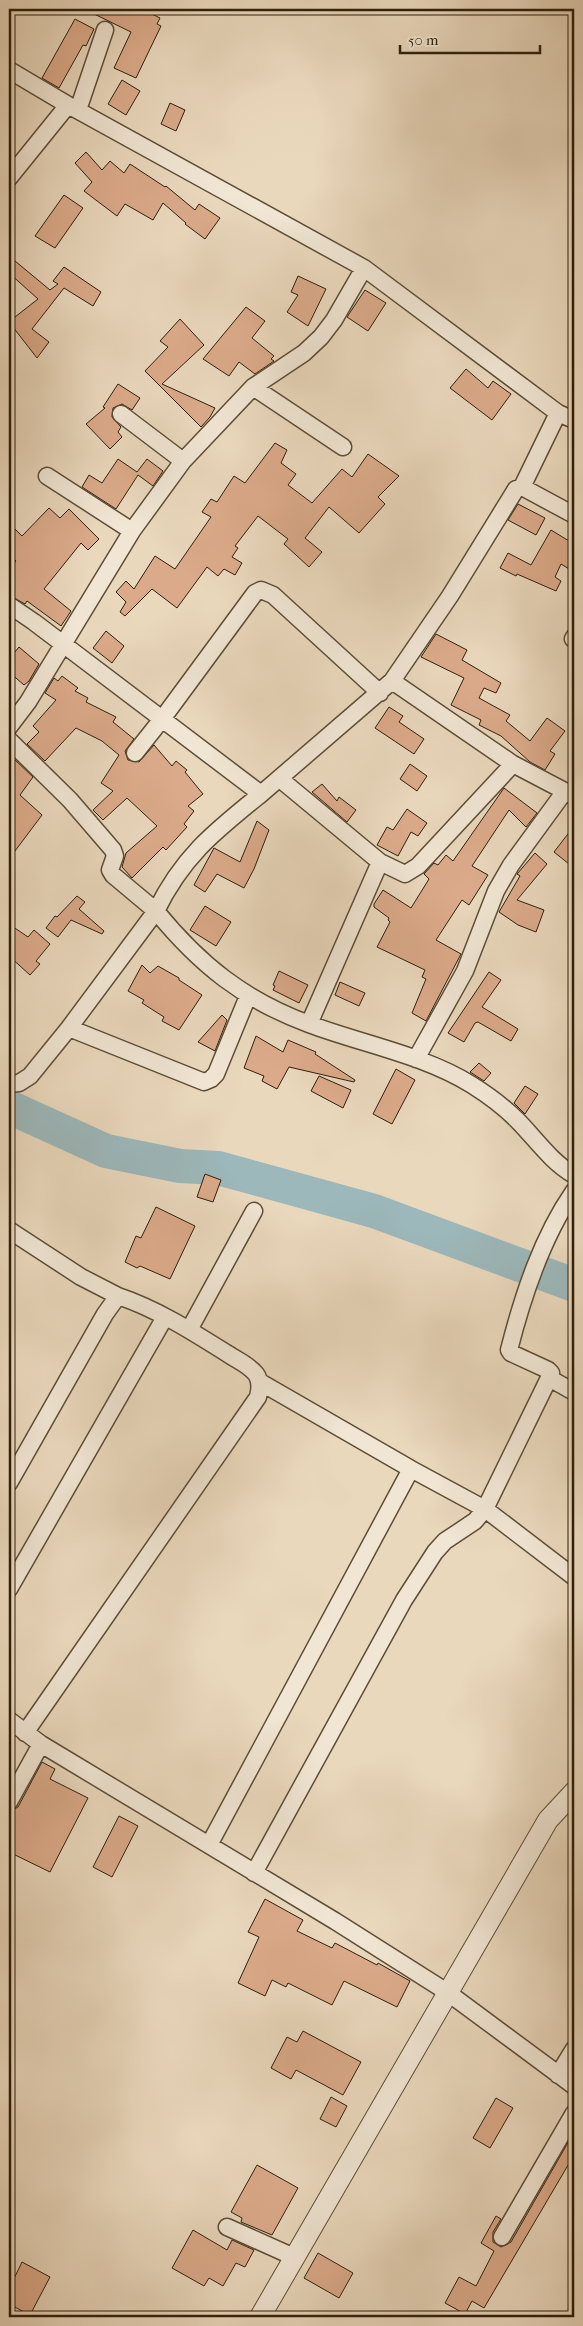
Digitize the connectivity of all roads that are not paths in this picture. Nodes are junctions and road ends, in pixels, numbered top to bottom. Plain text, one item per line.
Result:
1 (105, 30) dead end
2 (9, 70) edge
3 (73, 108) junction
4 (9, 178) edge
5 (364, 268) junction
6 (253, 387) junction
7 (558, 413) junction
8 (121, 414) dead end
9 (574, 420) edge
10 (343, 447) dead end
11 (183, 461) junction
12 (48, 476) dead end
13 (522, 487) junction
14 (574, 515) edge
15 (132, 531) junction
16 (9, 605) edge
17 (64, 644) junction
18 (392, 681) junction
19 (380, 694) junction
20 (165, 715) junction
21 (9, 727) edge
22 (9, 740) edge
23 (135, 753) dead end
24 (513, 764) junction
25 (280, 779) junction
26 (570, 793) edge
27 (261, 794) junction
28 (380, 862) junction
29 (156, 911) junction
30 (248, 996) junction
31 (309, 1024) junction
32 (69, 1028) junction
33 (416, 1059) junction
34 (9, 1084) edge
35 (574, 1175) edge
36 (574, 1190) edge
37 (254, 1211) dead end
38 (9, 1230) edge
39 (118, 1296) junction
40 (165, 1316) junction
41 (189, 1330) junction
42 (549, 1378) junction
43 (260, 1382) junction
44 (574, 1392) edge
45 (411, 1469) junction
46 (9, 1483) edge
47 (485, 1509) junction
48 (574, 1577) edge
49 (9, 1589) edge
50 (9, 1720) edge
51 (25, 1733) junction
52 (41, 1744) junction
53 (574, 1792) edge
54 (9, 1802) edge
55 (209, 1846) junction
56 (254, 1873) junction
57 (447, 1992) junction
58 (574, 2048) edge
59 (558, 2075) junction
60 (574, 2086) edge
61 (574, 2113) edge
62 (227, 2227) dead end
63 (502, 2237) dead end
64 (294, 2257) junction
65 (260, 2317) edge

1 - 3 street
2 - 3 street
3 - 4 street
3 - 5 street
5 - 6 street
5 - 7 street
6 - 10 street
6 - 11 street
7 - 9 street
7 - 13 street
8 - 11 street
11 - 15 street
12 - 15 street
13 - 14 street
13 - 18 street
15 - 17 street
16 - 17 street
17 - 20 street
17 - 21 street
18 - 19 street
18 - 24 street
19 - 20 street
19 - 25 street
20 - 23 street
20 - 27 street
22 - 29 street
24 - 26 street
24 - 28 street
25 - 27 street
25 - 28 street
26 - 33 street
27 - 29 street
28 - 31 street
29 - 30 street
29 - 32 street
30 - 31 street
30 - 32 street
31 - 33 street
32 - 34 street
33 - 35 street
36 - 42 street
37 - 41 street
38 - 39 street
39 - 40 street
39 - 46 street
40 - 41 street
40 - 49 street
41 - 43 street
42 - 44 street
42 - 47 street
43 - 45 street
43 - 51 street
45 - 47 street
45 - 55 street
47 - 48 street
47 - 56 street
50 - 51 street
51 - 52 street
52 - 54 street
52 - 55 street
53 - 57 street
55 - 56 street
56 - 57 street
57 - 59 street
57 - 64 street
58 - 59 street
59 - 60 street
61 - 63 street
62 - 64 street
64 - 65 street

